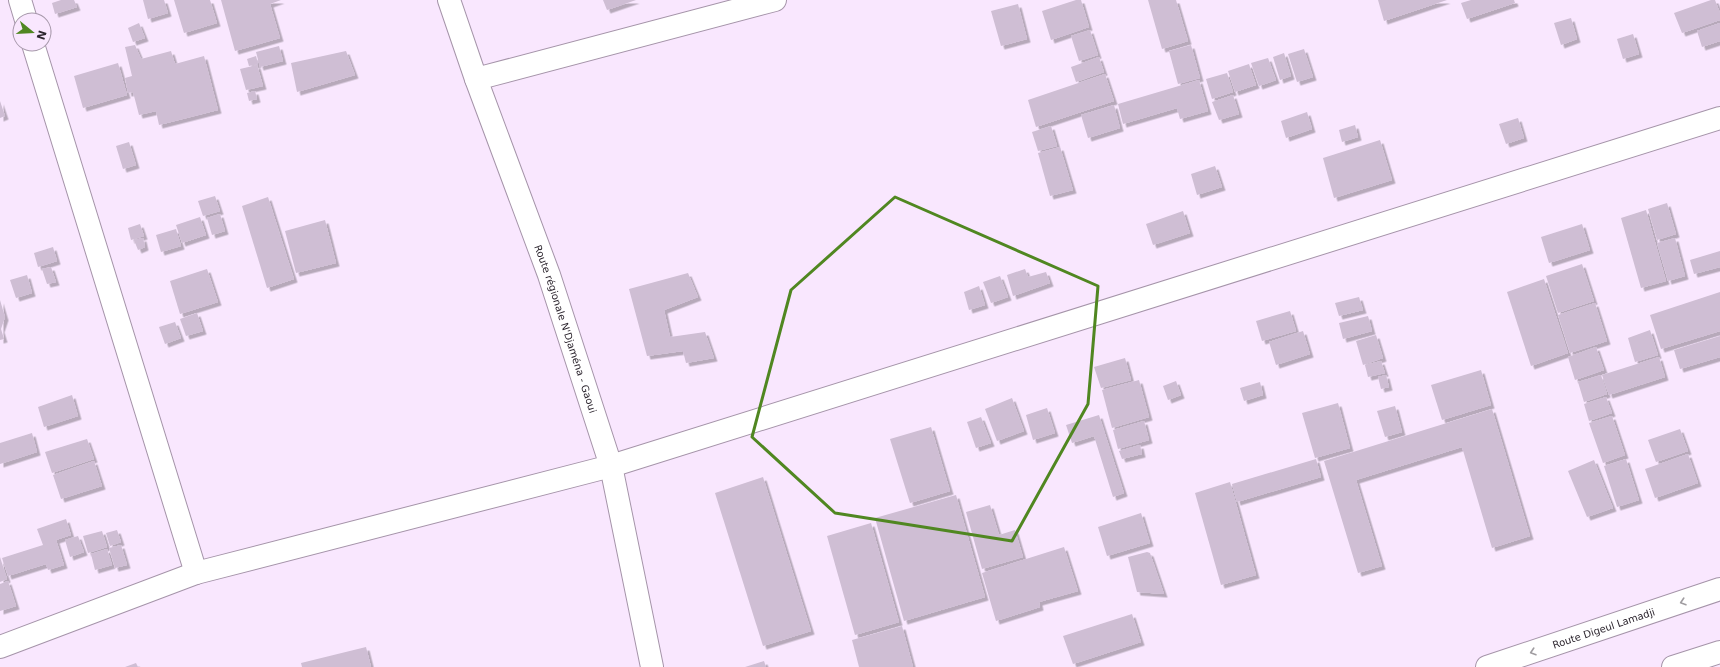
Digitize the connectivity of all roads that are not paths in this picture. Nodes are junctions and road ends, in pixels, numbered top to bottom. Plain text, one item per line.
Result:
1 (20, 0) edge
2 (449, 0) edge
3 (775, 0) edge
4 (24, 12) edge
5 (35, 52) edge
6 (476, 79) junction
7 (1720, 118) edge
8 (611, 466) junction
9 (196, 573) junction
10 (1720, 589) edge
11 (0, 647) edge
12 (1720, 652) edge
13 (652, 667) edge
14 (1487, 667) edge
15 (1673, 667) edge

1 - 4 street
2 - 6 street, Route régionale N'Djaména - Gaoui
3 - 6 street
5 - 9 street
6 - 8 street, Route régionale N'Djaména - Gaoui
7 - 8 street
8 - 9 street
8 - 13 street, Route régionale N'Djaména - Gaoui
9 - 11 street
10 -> 14 street, Route Digeul Lamadji
12 - 15 street

